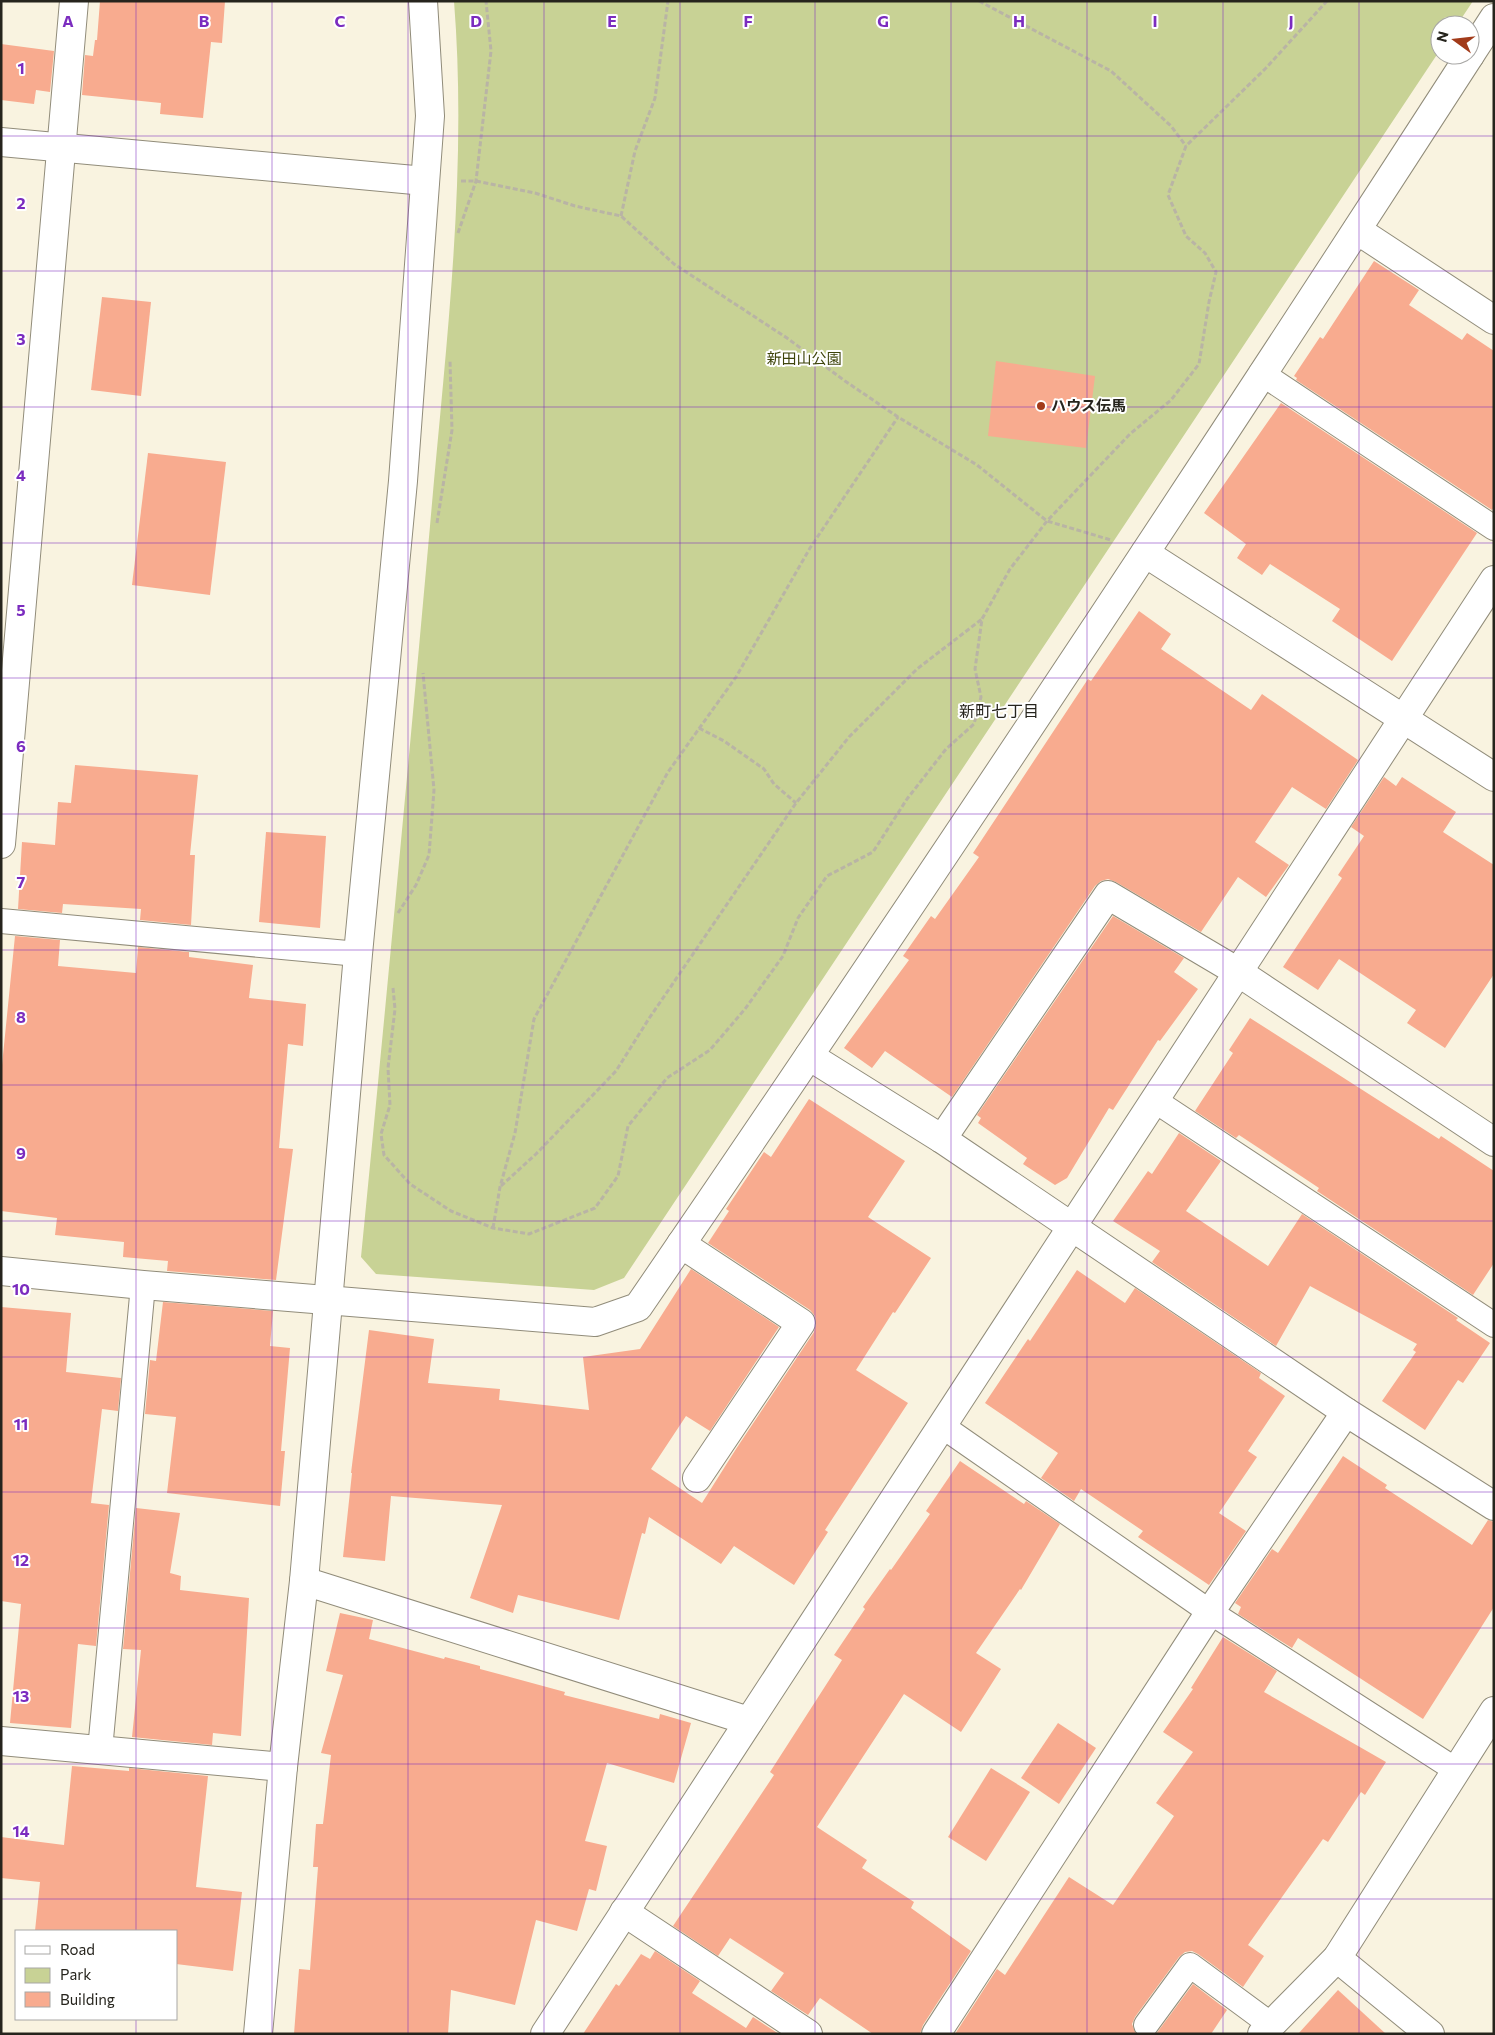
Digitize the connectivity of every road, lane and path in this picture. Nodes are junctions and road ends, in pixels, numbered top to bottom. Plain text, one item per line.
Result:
1 (74, 1) edge
2 (423, 1) edge
3 (486, 1) edge
4 (668, 1) edge
5 (979, 1) edge
6 (1327, 1) edge
7 (1494, 18) edge
8 (1480, 40) edge
9 (1464, 65) edge
10 (1, 142) edge
11 (1186, 146) junction
12 (61, 148) junction
13 (425, 181) junction
14 (476, 181) junction
15 (621, 216) junction
16 (1357, 230) junction
17 (457, 236) dead end
18 (1494, 320) edge
19 (450, 353) dead end
20 (1261, 373) junction
21 (898, 417) junction
22 (1047, 521) junction
23 (436, 526) dead end
24 (1494, 528) edge
25 (1145, 552) junction
26 (1494, 580) edge
27 (11, 617) edge
28 (982, 619) junction
29 (423, 671) dead end
30 (1404, 718) junction
31 (699, 728) junction
32 (1494, 777) edge
33 (796, 803) junction
34 (1, 844) edge
35 (398, 914) dead end
36 (1, 921) edge
37 (358, 954) junction
38 (1238, 972) junction
39 (392, 984) dead end
40 (809, 1056) junction
41 (1154, 1100) junction
42 (942, 1138) junction
43 (1494, 1142) edge
44 (500, 1187) junction
45 (1072, 1227) junction
46 (493, 1228) junction
47 (681, 1244) junction
48 (1, 1271) edge
49 (143, 1285) junction
50 (327, 1300) junction
51 (1494, 1325) edge
52 (1346, 1412) junction
53 (942, 1426) junction
54 (697, 1478) dead end
55 (1494, 1506) edge
56 (304, 1581) junction
57 (1210, 1612) junction
58 (1494, 1711) edge
59 (749, 1721) junction
60 (1, 1741) edge
61 (100, 1750) junction
62 (283, 1767) junction
63 (1456, 1770) junction
64 (624, 1912) junction
65 (1337, 1958) junction
66 (1146, 2024) dead end
67 (1266, 2029) edge
68 (258, 2034) edge
69 (545, 2034) edge
70 (808, 2034) edge
71 (936, 2034) edge
72 (1430, 2034) edge

1 - 12 street
2 - 13 street
3 - 14 path
4 - 15 path
5 - 11 path
6 - 11 path
7 - 8 street
9 - 16 street
10 - 12 street
11 - 22 path
12 - 13 street
12 - 27 street
13 - 14 path
13 - 37 street
14 - 15 path
14 - 17 path
15 - 21 path
16 - 18 street
16 - 20 street
19 - 23 path
20 - 24 lane
20 - 25 street
21 - 22 path
21 - 31 path
22 - 25 path
22 - 28 path
25 - 30 street
25 - 40 street
26 - 30 street
27 - 34 street
28 - 33 path
28 - 46 path
29 - 35 path
30 - 32 street
30 - 38 street
31 - 33 path
31 - 44 path
33 - 44 path
36 - 37 lane
37 - 50 street
38 - 41 street
38 - 42 street
38 - 43 street
39 - 46 path
40 - 42 street
40 - 47 street
41 - 45 street
41 - 51 lane
42 - 45 street
44 - 46 path
45 - 52 street
45 - 53 street
47 - 50 street
47 - 54 street
48 - 49 street
49 - 50 street
49 - 61 lane
50 - 56 street
52 - 55 street
52 - 57 street
53 - 57 lane
53 - 59 street
56 - 59 street
56 - 62 street
57 - 63 lane
57 - 71 street
58 - 63 street
59 - 64 street
60 - 61 street
61 - 62 street
62 - 68 street
63 - 65 street
64 - 69 street
64 - 70 street
65 - 67 street
65 - 72 street
66 - 67 lane

